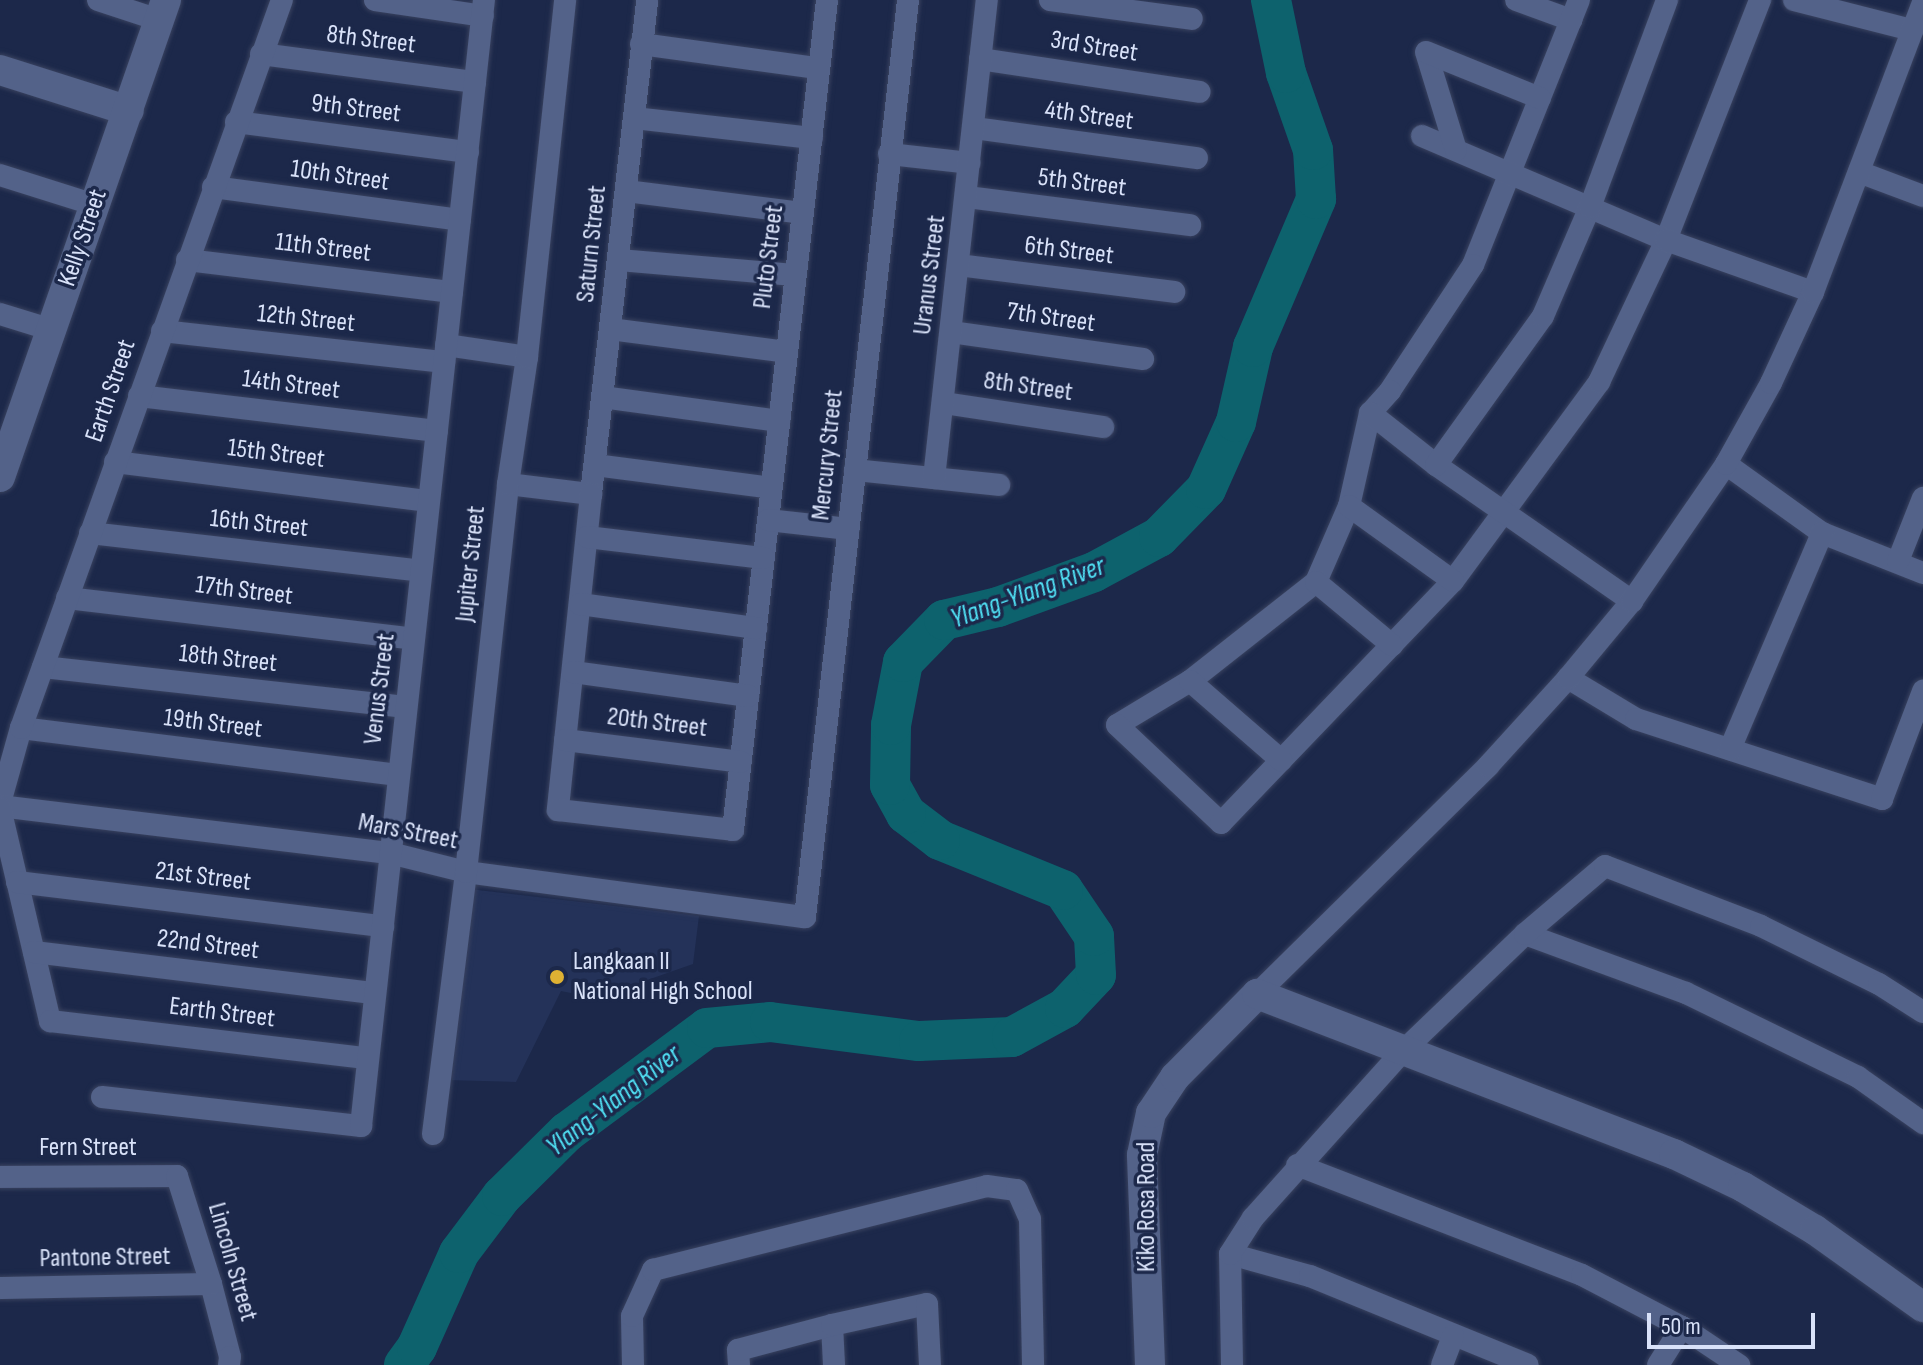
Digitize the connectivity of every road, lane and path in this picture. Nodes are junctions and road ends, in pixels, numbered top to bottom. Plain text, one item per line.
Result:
1 (98, 0) edge
2 (282, 0) edge
3 (375, 0) edge
4 (565, 0) edge
5 (647, 0) edge
6 (827, 0) edge
7 (908, 0) edge
8 (987, 0) edge
9 (1050, 0) edge
10 (1516, 0) edge
11 (1667, 0) edge
12 (1760, 0) edge
13 (1794, 0) edge
14 (1923, 3) edge
15 (484, 8) edge
16 (163, 10) edge
17 (1575, 10) edge
18 (1192, 19) dead end
19 (1912, 30) junction
20 (641, 44) junction
21 (261, 54) junction
22 (980, 59) junction
23 (817, 68) junction
24 (0, 70) edge
25 (475, 82) junction
26 (1200, 92) dead end
27 (1540, 98) junction
28 (129, 111) junction
29 (634, 118) junction
30 (236, 122) junction
31 (974, 128) junction
32 (1422, 136) dead end
33 (812, 138) junction
34 (1456, 150) junction
35 (468, 152) junction
36 (889, 154) junction
37 (1197, 158) dead end
38 (970, 163) junction
39 (1859, 172) junction
40 (1510, 173) junction
41 (0, 175) edge
42 (213, 187) junction
43 (626, 191) junction
44 (1923, 196) edge
45 (967, 197) junction
46 (95, 205) junction
47 (1590, 207) junction
48 (802, 213) junction
49 (460, 220) junction
50 (1190, 225) dead end
51 (1666, 240) junction
52 (187, 260) junction
53 (619, 260) junction
54 (958, 265) junction
55 (794, 275) junction
56 (452, 292) junction
57 (1174, 292) dead end
58 (1813, 292) junction
59 (0, 314) edge
60 (610, 329) junction
61 (52, 330) junction
62 (162, 331) junction
63 (951, 332) junction
64 (787, 352) junction
65 (445, 354) junction
66 (527, 357) junction
67 (1143, 359) dead end
68 (139, 396) junction
69 (602, 397) junction
70 (944, 403) junction
71 (1370, 413) junction
72 (779, 421) junction
73 (1103, 427) dead end
74 (437, 431) junction
75 (5, 444) edge
76 (115, 462) junction
77 (1726, 464) junction
78 (595, 465) junction
79 (1436, 465) junction
80 (855, 470) junction
81 (0, 477) edge
82 (934, 478) junction
83 (508, 484) junction
84 (999, 485) dead end
85 (772, 488) junction
86 (591, 494) junction
87 (1923, 498) edge
88 (429, 501) junction
89 (1349, 506) junction
90 (1503, 513) junction
91 (768, 520) junction
92 (848, 529) junction
93 (90, 533) junction
94 (1822, 533) junction
95 (587, 537) junction
96 (764, 558) junction
97 (1898, 561) junction
98 (421, 571) junction
99 (1923, 573) edge
100 (1453, 581) junction
101 (1316, 582) junction
102 (67, 598) junction
103 (1632, 601) junction
104 (580, 604) junction
105 (756, 628) junction
106 (414, 639) junction
107 (1392, 645) junction
108 (43, 667) junction
109 (573, 672) junction
110 (1568, 678) junction
111 (1190, 681) junction
112 (1923, 691) edge
113 (748, 696) junction
114 (406, 707) junction
115 (21, 728) junction
116 (565, 740) junction
117 (1730, 749) junction
118 (1281, 760) junction
119 (741, 762) junction
120 (398, 775) junction
121 (0, 806) edge
122 (733, 830) joint
123 (390, 853) junction
124 (466, 872) junction
125 (17, 882) junction
126 (805, 917) joint
127 (383, 926) junction
128 (1525, 934) junction
129 (34, 952) junction
130 (375, 993) junction
131 (1257, 994) junction
132 (1923, 1012) edge
133 (1402, 1052) junction
134 (366, 1058) junction
135 (102, 1097) dead end
136 (1923, 1123) edge
137 (433, 1134) dead end
138 (1297, 1165) junction
139 (177, 1176) joint
140 (0, 1177) edge
141 (1230, 1254) junction
142 (211, 1284) junction
143 (0, 1288) edge
144 (1923, 1307) edge
145 (832, 1325) junction
146 (1682, 1327) junction
147 (1453, 1336) junction
148 (739, 1358) edge
149 (229, 1365) edge
150 (633, 1365) edge
151 (834, 1365) edge
152 (930, 1365) edge
153 (1033, 1365) edge
154 (1150, 1365) edge
155 (1232, 1365) edge
156 (1442, 1365) edge
157 (1528, 1365) edge
158 (1658, 1365) edge
159 (1739, 1365) edge

1 - 16 street
2 - 21 street, Earth Street
3 - 15 street
4 - 66 street, Jupiter Street
5 - 20 street, Saturn Street
6 - 23 street, Pluto Street
7 - 36 street, Mercury Street
8 - 22 street, Uranus Street
9 - 18 street
10 - 17 street
11 - 47 street
12 - 51 street
13 - 19 street
14 - 19 street
15 - 25 street, Venus Street
16 - 28 street, Kelly Street
17 - 27 street
19 - 39 street
20 - 23 street
20 - 29 street, Saturn Street
21 - 25 street, 8th Street
21 - 30 street, Earth Street
22 - 26 street, 3rd Street
22 - 31 street, Uranus Street
23 - 33 street, Pluto Street
24 - 28 street
25 - 35 street, Venus Street
27 - 34 street
27 - 40 street
28 - 46 street, Kelly Street
29 - 33 street
29 - 43 street, Saturn Street
30 - 35 street, 9th Street
30 - 42 street, Earth Street
31 - 37 street, 4th Street
31 - 38 street, Uranus Street
32 - 34 street
33 - 48 street, Pluto Street
34 - 40 street
35 - 49 street, Venus Street
36 - 38 street
36 - 80 street, Mercury Street
38 - 45 street, Uranus Street
39 - 44 street
39 - 58 street
40 - 47 street
40 - 71 street
41 - 46 street
42 - 49 street, 10th Street
42 - 52 street, Earth Street
43 - 48 street
43 - 53 street, Saturn Street
45 - 50 street, 5th Street
45 - 54 street, Uranus Street
46 - 61 street, Kelly Street
47 - 51 street
47 - 79 street
48 - 55 street, Pluto Street
49 - 56 street, Venus Street
51 - 58 street
51 - 90 street
52 - 56 street, 11th Street
52 - 62 street, Earth Street
53 - 55 street
53 - 60 street, Saturn Street
54 - 57 street, 6th Street
54 - 63 street, Uranus Street
55 - 64 street, Pluto Street
56 - 65 street, Venus Street
58 - 77 street
59 - 61 street
60 - 64 street
60 - 69 street, Saturn Street
61 - 75 street, Kelly Street
62 - 65 street, 12th Street
62 - 68 street, Earth Street
63 - 67 street, 7th Street
63 - 70 street, Uranus Street
64 - 72 street, Pluto Street
65 - 66 street, 12th Street
65 - 74 street, Venus Street
66 - 83 street, Jupiter Street
68 - 74 street, 14th Street
68 - 76 street, Earth Street
69 - 72 street
69 - 78 street, Saturn Street
70 - 73 street, 8th Street
70 - 82 street, Uranus Street
71 - 79 street
71 - 89 street
72 - 85 street, Pluto Street
74 - 88 street, Venus Street
75 - 81 street, Kelly Street
76 - 88 street, 15th Street
76 - 93 street, Earth Street
77 - 94 street
77 - 103 street
78 - 85 street
78 - 86 street, Saturn Street
79 - 90 street
80 - 82 street
80 - 92 street, Mercury Street
82 - 84 street
83 - 86 street
83 - 124 street, Jupiter Street
85 - 91 street, Pluto Street
86 - 95 street, Saturn Street
87 - 97 street
88 - 98 street, Venus Street
89 - 100 street
89 - 101 street
90 - 100 street
90 - 103 street
91 - 92 street
91 - 96 street, Pluto Street
92 - 126 street, Mercury Street
93 - 98 street, 16th Street
93 - 102 street, Earth Street
94 - 97 street
94 - 117 street
95 - 96 street
95 - 104 street, Saturn Street
96 - 105 street, Pluto Street
97 - 99 street
98 - 106 street, Venus Street
100 - 107 street
101 - 107 street
101 - 111 street
102 - 106 street, 17th Street
102 - 108 street, Earth Street
103 - 110 street
104 - 105 street
104 - 109 street, Saturn Street
105 - 113 street, Pluto Street
106 - 114 street, Venus Street
107 - 118 street
108 - 114 street, 18th Street
108 - 115 street, Earth Street
109 - 113 street
109 - 116 street, Saturn Street
110 - 117 street
110 - 131 street
111 - 118 street
111 - 118 street
112 - 117 street
113 - 119 street, Pluto Street
114 - 120 street, Venus Street
115 - 120 street, 19th Street
115 - 121 street, Earth Street
116 - 119 street, 20th Street
116 - 122 street, Saturn Street
119 - 122 street, Pluto Street
120 - 123 street, Venus Street
121 - 123 street, Mars Street
121 - 125 street, Earth Street
123 - 124 street, Mars Street
123 - 127 street, Venus Street
124 - 126 street, Mars Street
124 - 137 street, Jupiter Street
125 - 127 street, 21st Street
125 - 129 street, Earth Street
127 - 130 street, Venus Street
128 - 132 street
128 - 133 street
128 - 136 street
129 - 130 street, 22nd Street
129 - 134 street, Earth Street
130 - 134 street, Venus Street
131 - 133 street
131 - 154 street, Kiko Rosa Road
133 - 138 street
133 - 144 street
134 - 135 street, Venus Street
138 - 141 street
138 - 146 street
139 - 140 street, Fern Street
139 - 142 street, Lincoln Street
141 - 147 street
141 - 155 street
142 - 143 street, Pantone Street
142 - 149 street, Lincoln Street
145 - 148 street
145 - 151 street
145 - 152 street
146 - 158 street
146 - 159 street
147 - 156 street
147 - 157 street
150 - 153 street

